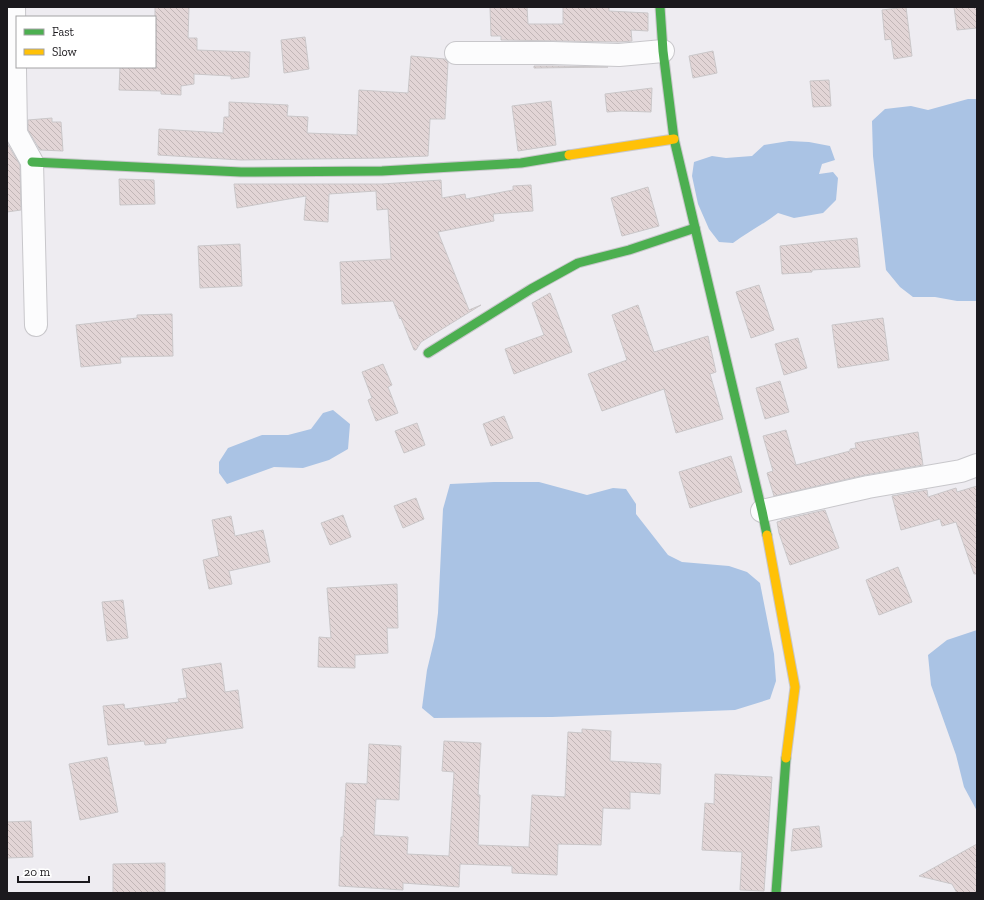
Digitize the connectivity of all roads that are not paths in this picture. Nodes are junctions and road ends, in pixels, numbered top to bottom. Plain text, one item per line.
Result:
1 (14, 7) edge
2 (660, 7) edge
3 (663, 51) junction
4 (456, 54) dead end
5 (674, 139) junction
6 (32, 162) junction
7 (694, 228) junction
8 (36, 325) dead end
9 (428, 353) dead end
10 (977, 465) edge
11 (762, 511) junction
12 (776, 893) edge

1 - 6 street
2 - 3 street
3 - 4 street
3 - 5 street
5 - 6 street
5 - 7 street
6 - 8 street
7 - 9 street
7 - 11 street
10 - 11 street
11 - 12 street

